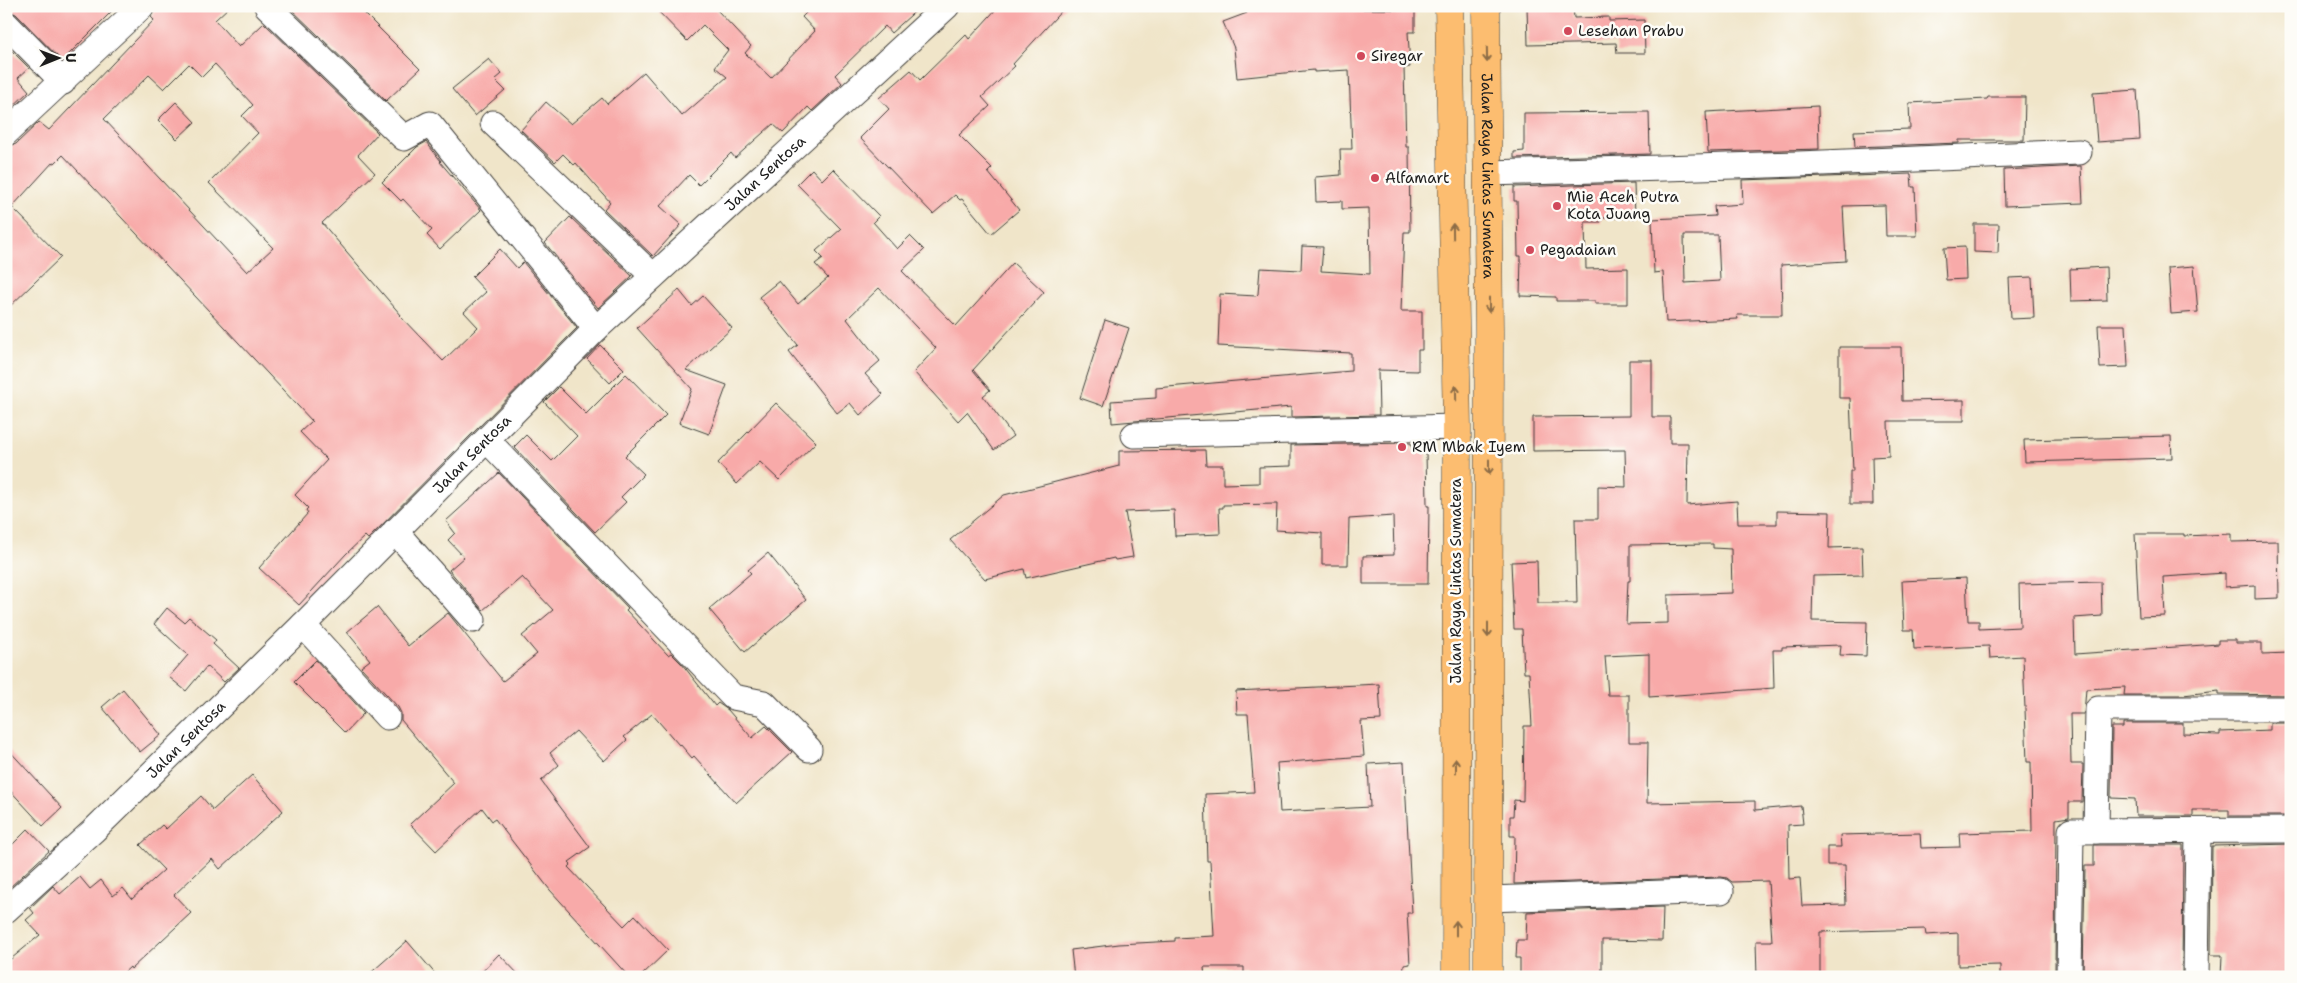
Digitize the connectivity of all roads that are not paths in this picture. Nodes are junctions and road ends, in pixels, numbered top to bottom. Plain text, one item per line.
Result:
1 (142, 6) edge
2 (268, 6) edge
3 (947, 6) edge
4 (1449, 6) edge
5 (1486, 6) edge
6 (6, 24) edge
7 (63, 82) junction
8 (493, 123) dead end
9 (6, 133) edge
10 (2078, 152) dead end
11 (1489, 173) junction
12 (652, 276) junction
13 (596, 329) junction
14 (1457, 428) junction
15 (1134, 435) dead end
16 (486, 440) junction
17 (395, 531) junction
18 (473, 620) dead end
19 (303, 625) junction
20 (2291, 709) edge
21 (387, 718) dead end
22 (809, 748) dead end
23 (2096, 830) junction
24 (2291, 830) edge
25 (2198, 831) junction
26 (1721, 891) dead end
27 (1488, 899) junction
28 (6, 910) edge
29 (1456, 977) edge
30 (1488, 977) edge
31 (2069, 977) edge
32 (2196, 977) edge

1 - 7 street
2 - 13 street
3 - 12 street, Jalan Sentosa
14 -> 4 highway, Jalan Raya Lintas Sumatera
5 -> 11 highway, Jalan Raya Lintas Sumatera
6 - 7 street
7 - 9 street
8 - 12 street
10 - 11 street
11 -> 27 highway, Jalan Raya Lintas Sumatera
12 - 13 street, Jalan Sentosa
13 - 16 street, Jalan Sentosa
14 - 15 street
29 -> 14 highway, Jalan Raya Lintas Sumatera
16 - 17 street, Jalan Sentosa
16 - 22 street
17 - 18 street
17 - 19 street, Jalan Sentosa
19 - 21 street
19 - 28 street, Jalan Sentosa
20 - 23 street
23 - 25 street
23 - 31 street
24 - 25 street
25 - 32 street
26 - 27 street
27 - 30 highway, Jalan Raya Lintas Sumatera

